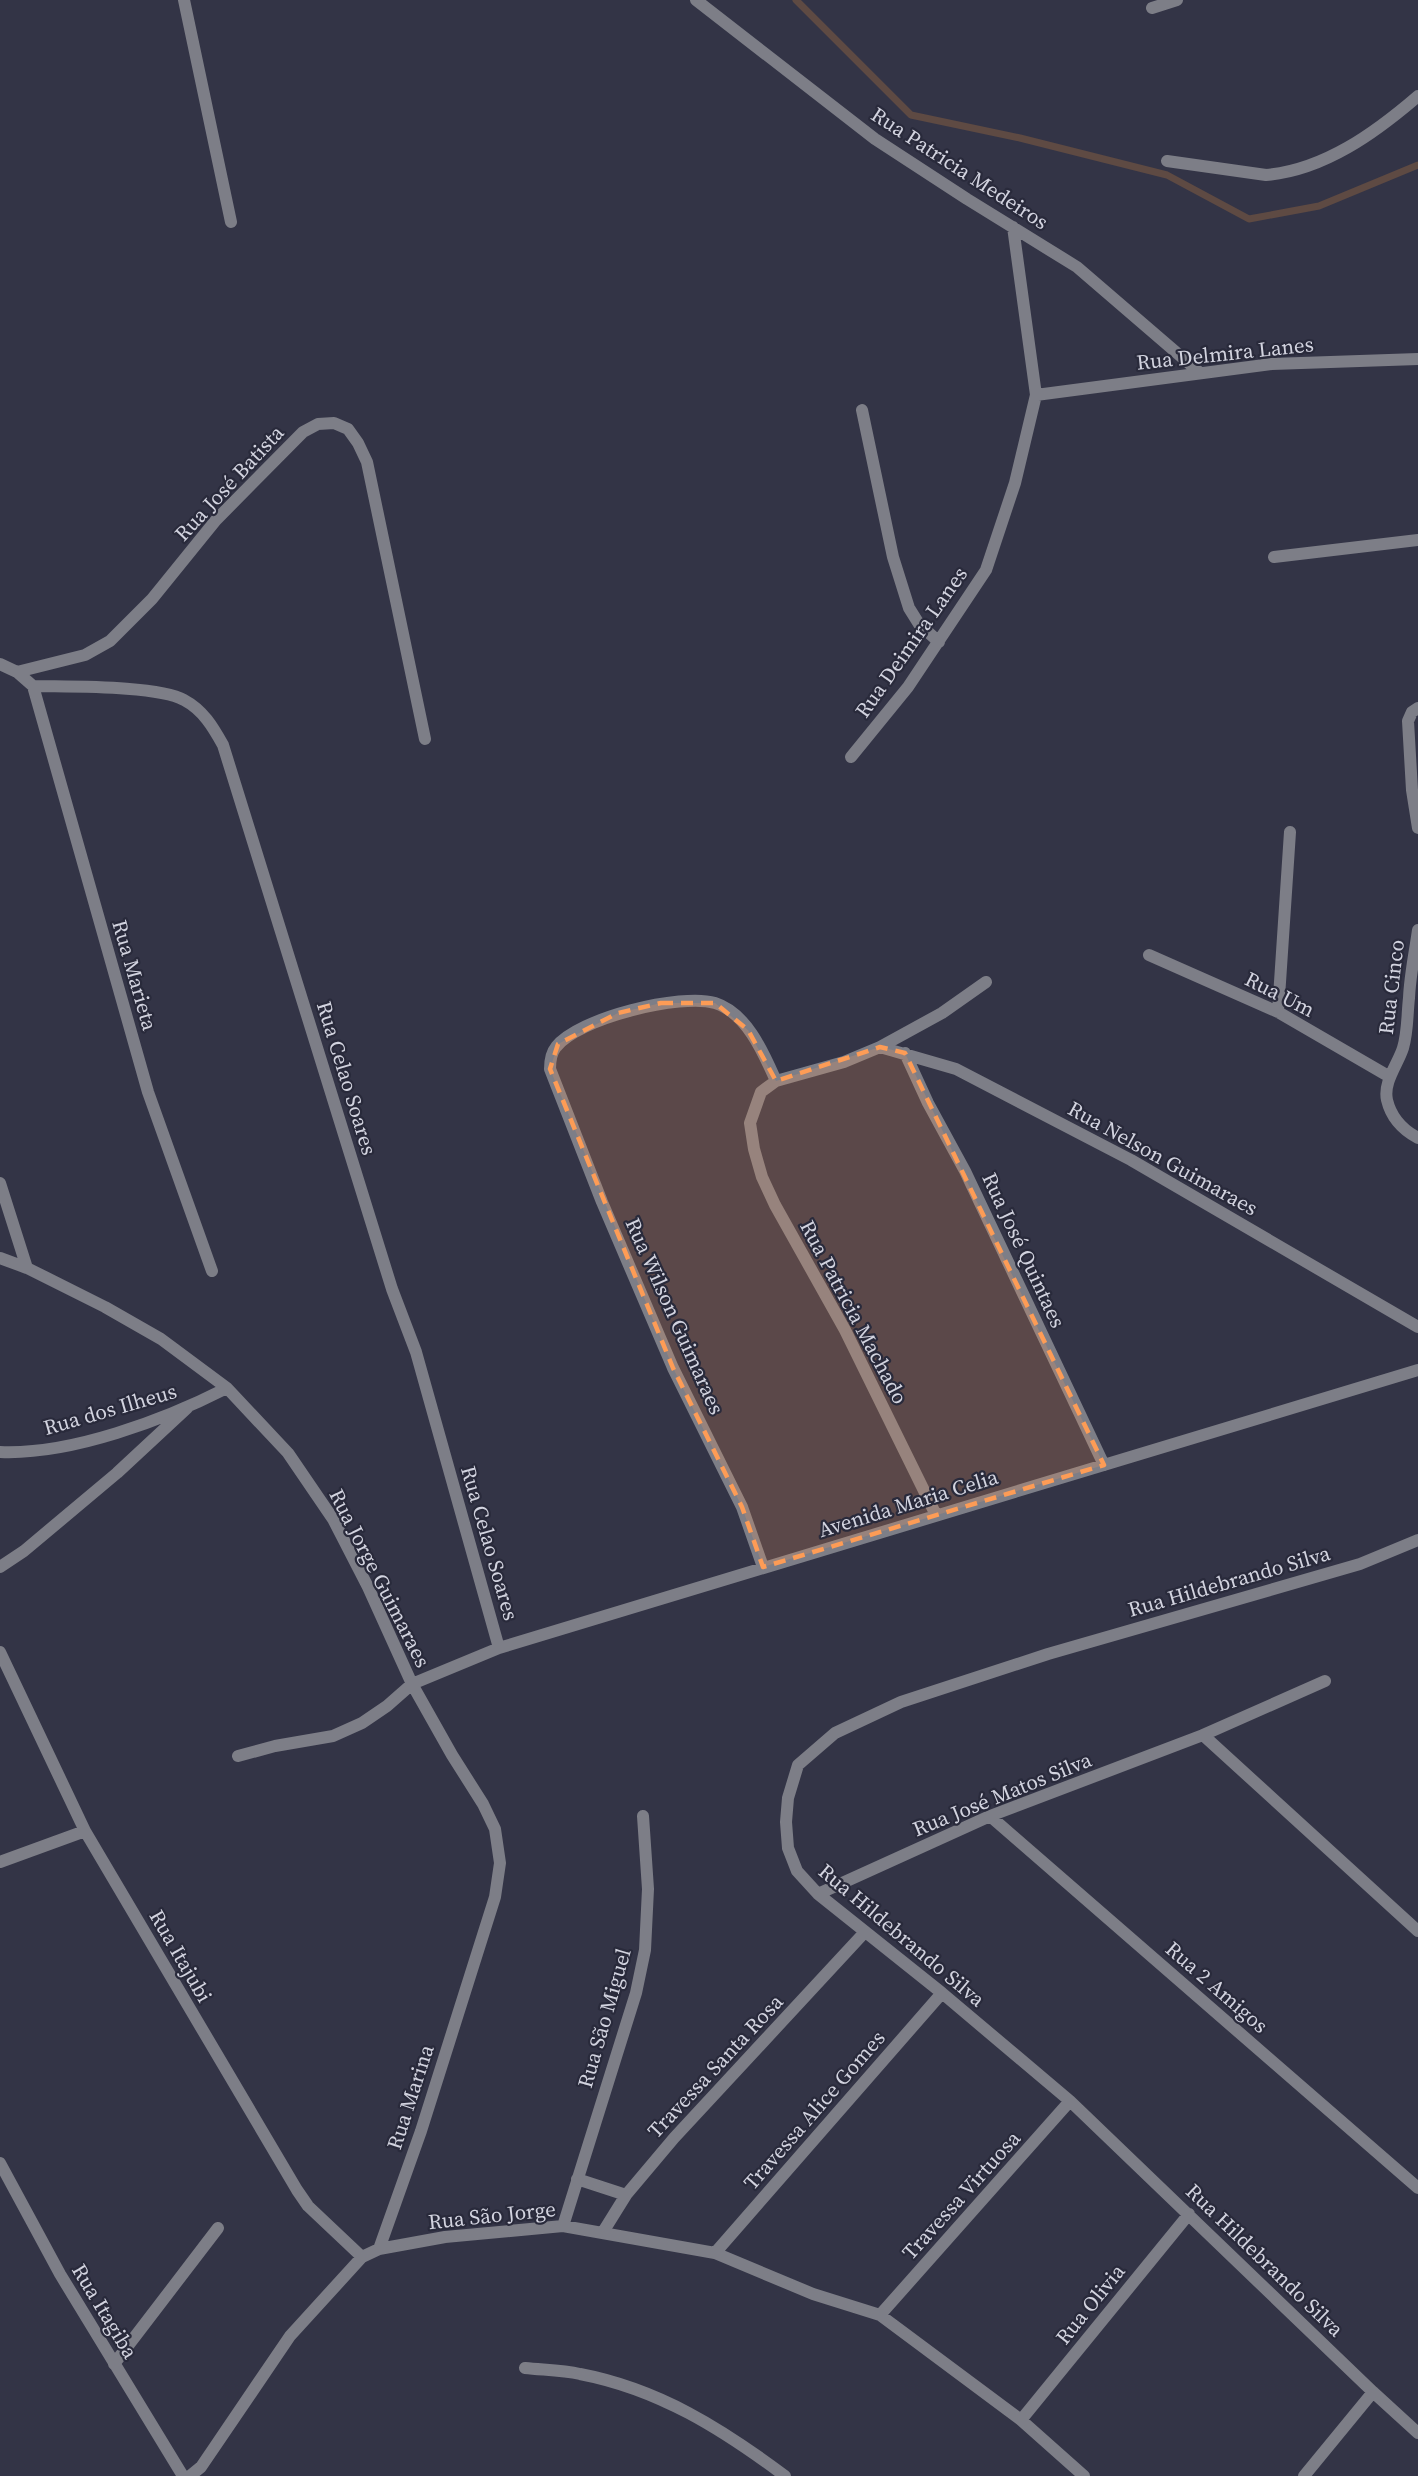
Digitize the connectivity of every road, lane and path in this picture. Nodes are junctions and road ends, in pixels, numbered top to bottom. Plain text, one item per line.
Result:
1 (184, 0) edge
2 (696, 0) edge
3 (1176, 0) edge
4 (1152, 8) dead end
5 (1418, 96) edge
6 (1167, 161) dead end
7 (231, 222) dead end
8 (1013, 227) junction
9 (1418, 359) edge
10 (1199, 372) junction
11 (1036, 395) junction
12 (862, 410) dead end
13 (1418, 540) edge
14 (1274, 557) dead end
15 (939, 642) junction
16 (0, 664) edge
17 (17, 672) junction
18 (33, 686) junction
19 (1418, 708) edge
20 (425, 739) dead end
21 (851, 758) dead end
22 (1418, 828) edge
23 (1290, 831) dead end
24 (1418, 930) edge
25 (1149, 955) dead end
26 (986, 982) dead end
27 (1413, 1001) edge
28 (1278, 1012) junction
29 (880, 1047) junction
30 (905, 1053) junction
31 (1390, 1077) junction
32 (776, 1081) junction
33 (1418, 1138) edge
34 (0, 1183) edge
35 (0, 1258) edge
36 (27, 1268) junction
37 (212, 1271) dead end
38 (1418, 1327) edge
39 (1418, 1370) edge
40 (227, 1388) junction
41 (187, 1408) junction
42 (0, 1452) edge
43 (1104, 1465) junction
44 (936, 1515) junction
45 (1418, 1539) edge
46 (0, 1567) edge
47 (763, 1568) junction
48 (499, 1648) junction
49 (0, 1652) edge
50 (1325, 1681) dead end
51 (412, 1684) junction
52 (1203, 1735) junction
53 (238, 1756) dead end
54 (644, 1816) dead end
55 (990, 1816) junction
56 (85, 1831) junction
57 (0, 1862) edge
58 (818, 1894) junction
59 (1418, 1931) edge
60 (864, 1933) junction
61 (942, 1993) junction
62 (1070, 2101) junction
63 (0, 2163) edge
64 (577, 2179) junction
65 (1418, 2188) edge
66 (626, 2194) junction
67 (1189, 2214) junction
68 (563, 2226) junction
69 (218, 2228) dead end
70 (603, 2232) junction
71 (379, 2249) junction
72 (715, 2253) junction
73 (362, 2257) junction
74 (880, 2315) junction
75 (114, 2364) junction
76 (525, 2368) dead end
77 (1373, 2392) junction
78 (1022, 2420) junction
79 (1418, 2433) edge
80 (204, 2471) edge
81 (183, 2476) edge
82 (190, 2476) edge
83 (786, 2476) edge
84 (1084, 2476) edge
85 (1304, 2476) edge

1 - 7 street
2 - 8 street, Rua Patricia Medeiros
3 - 4 street
5 - 6 street
8 - 10 street, Rua Patricia Medeiros
8 - 11 street, Rua Deimira Lanes
9 - 10 street, Rua Delmira Lanes
10 - 11 street, Rua Delmira Lanes
11 - 15 street, Rua Deimira Lanes
12 - 15 street
13 - 14 street
15 - 21 street, Rua Deimira Lanes
16 - 17 street
17 - 18 street
17 - 20 street, Rua José Batista
18 - 37 street, Rua Marieta
18 - 48 street, Rua Celao Soares
19 - 22 street
23 - 28 street
24 - 27 street, Rua Cinco
25 - 28 street, Rua Um
26 - 29 street
27 - 31 street, Rua Cinco
28 - 31 street, Rua Um
29 - 30 street, Rua Nelson Guimaraes
29 - 32 street
30 - 38 street, Rua Nelson Guimaraes
30 - 43 street, Rua José Quintaes
31 - 33 street, Rua Cinco
32 - 44 street, Rua Patricia Machado
32 - 47 street, Rua Wilson Guimaraes
34 - 36 street
35 - 36 street, Rua Jorge Guimaraes
36 - 40 street, Rua Jorge Guimaraes
39 - 43 street, Avenida Maria Celia
40 - 41 street, Rua dos Ilheus
40 - 51 street, Rua Jorge Guimaraes
41 - 42 street, Rua dos Ilheus
41 - 46 street
43 - 44 street, Avenida Maria Celia
44 - 47 street, Avenida Maria Celia
45 - 58 street, Rua Hildebrando Silva
47 - 48 street, Avenida Maria Celia
48 - 51 street, Avenida Maria Celia
49 - 56 street, Rua Itajubi
50 - 52 street, Rua José Matos Silva
51 - 53 street
51 - 71 street, Rua Marina
52 - 55 street, Rua José Matos Silva
52 - 59 street
54 - 64 street, Rua São Miguel
55 - 58 street, Rua José Matos Silva
55 - 65 street, Rua 2 Amigos
56 - 57 street
56 - 73 street, Rua Itajubi
58 - 60 street, Rua Hildebrando Silva
60 - 61 street, Rua Hildebrando Silva
60 - 66 street, Travessa Santa Rosa
61 - 62 street, Rua Hildebrando Silva
61 - 72 street, Travessa Alice Gomes
62 - 67 street, Rua Hildebrando Silva
62 - 74 street, Travessa Virtuosa
63 - 75 street, Rua Itagiba
64 - 66 street
64 - 68 street, Rua São Miguel
66 - 70 street, Travessa Santa Rosa
67 - 77 street, Rua Hildebrando Silva
67 - 78 street, Rua Olivia
68 - 70 street, Rua São Jorge
68 - 71 street, Rua São Jorge
69 - 75 street
70 - 72 street, Rua São Jorge
71 - 73 street
72 - 74 street, Rua São Jorge
73 - 80 street
74 - 78 street, Rua São Jorge
75 - 81 street, Rua Itagiba
76 - 83 street
77 - 79 street, Rua Hildebrando Silva
77 - 85 street
78 - 84 street
80 - 82 street

